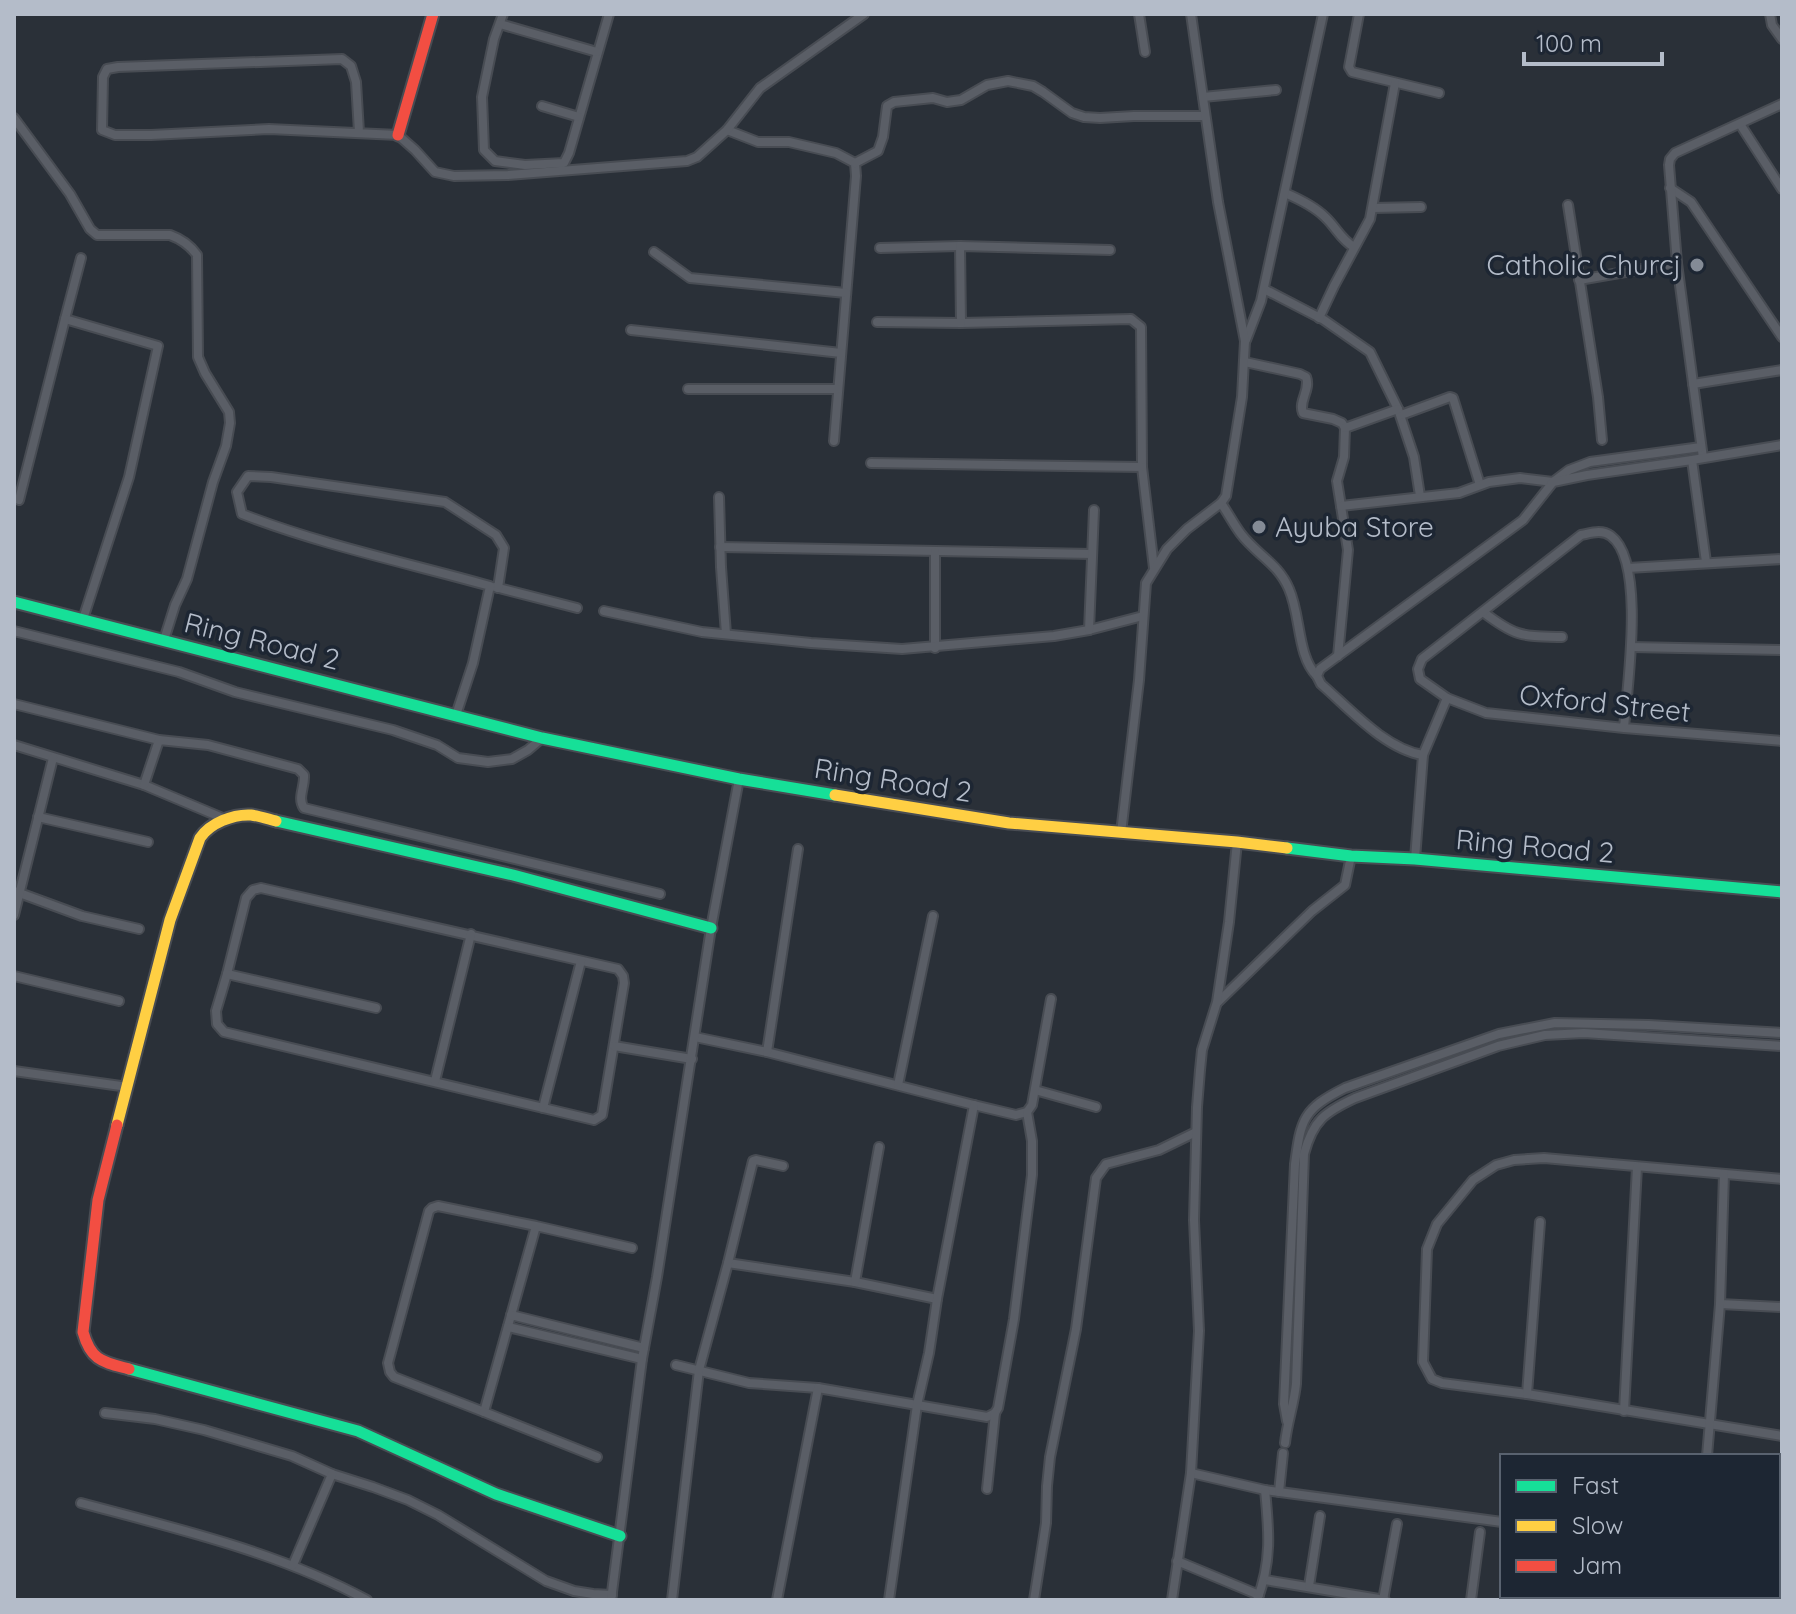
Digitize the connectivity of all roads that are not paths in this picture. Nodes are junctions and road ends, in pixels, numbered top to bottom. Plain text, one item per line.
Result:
1 (433, 14) edge
2 (503, 14) edge
3 (609, 14) edge
4 (864, 14) edge
5 (1139, 14) edge
6 (1191, 14) edge
7 (1323, 14) edge
8 (1359, 14) edge
9 (1770, 14) edge
10 (500, 24) junction
11 (1782, 39) edge
12 (597, 52) junction
13 (1145, 52) dead end
14 (1395, 83) junction
15 (1276, 90) dead end
16 (1439, 93) dead end
17 (1203, 97) junction
18 (1782, 104) edge
19 (542, 106) dead end
20 (1205, 116) junction
21 (579, 117) junction
22 (14, 118) edge
23 (1740, 124) junction
24 (727, 130) junction
25 (359, 132) junction
26 (398, 135) junction
27 (855, 163) junction
28 (1670, 188) junction
29 (1782, 189) edge
30 (1285, 193) junction
31 (1568, 205) dead end
32 (1421, 207) dead end
33 (1373, 208) junction
34 (960, 246) junction
35 (1354, 247) junction
36 (880, 248) dead end
37 (1110, 250) dead end
38 (654, 252) dead end
39 (81, 258) dead end
40 (1677, 263) junction
41 (1579, 280) junction
42 (1264, 289) junction
43 (846, 293) junction
44 (1319, 318) junction
45 (65, 319) junction
46 (877, 322) dead end
47 (961, 323) junction
48 (631, 330) dead end
49 (1782, 337) edge
50 (1245, 341) junction
51 (841, 353) junction
52 (1245, 362) junction
53 (1782, 370) edge
54 (1693, 384) junction
55 (688, 389) dead end
56 (838, 389) junction
57 (1400, 412) junction
58 (1345, 428) junction
59 (1602, 440) dead end
60 (834, 441) dead end
61 (1700, 443) junction
62 (1782, 445) edge
63 (1703, 458) junction
64 (1692, 460) junction
65 (871, 463) dead end
66 (1142, 467) junction
67 (1553, 482) junction
68 (1480, 485) junction
69 (1420, 496) junction
70 (719, 497) dead end
71 (19, 500) dead end
72 (1221, 503) junction
73 (1341, 506) junction
74 (1094, 510) dead end
75 (720, 547) junction
76 (935, 552) junction
77 (1092, 554) junction
78 (1782, 559) edge
79 (1706, 562) junction
80 (1628, 568) junction
81 (1154, 569) junction
82 (494, 587) junction
83 (14, 602) edge
84 (577, 608) dead end
85 (604, 611) dead end
86 (1483, 612) junction
87 (1143, 616) junction
88 (83, 619) junction
89 (1089, 630) junction
90 (14, 631) edge
91 (726, 634) junction
92 (1562, 637) dead end
93 (164, 640) junction
94 (1631, 647) junction
95 (935, 648) junction
96 (1782, 650) edge
97 (1338, 656) junction
98 (1317, 676) junction
99 (1447, 698) junction
100 (14, 704) edge
101 (456, 715) junction
102 (1624, 728) junction
103 (542, 738) junction
104 (159, 740) junction
105 (1782, 741) edge
106 (14, 745) edge
107 (1423, 755) junction
108 (53, 758) junction
109 (739, 779) junction
110 (144, 785) junction
111 (38, 817) junction
112 (225, 819) junction
113 (1121, 833) junction
114 (148, 842) dead end
115 (1237, 842) junction
116 (798, 849) dead end
117 (1351, 856) junction
118 (1415, 859) junction
119 (17, 892) edge
120 (1782, 892) edge
121 (660, 894) dead end
122 (14, 915) edge
123 (933, 916) dead end
124 (711, 928) junction
125 (139, 929) dead end
126 (471, 934) junction
127 (581, 961) junction
128 (227, 974) junction
129 (14, 976) edge
130 (1051, 999) dead end
131 (119, 1001) dead end
132 (1217, 1002) junction
133 (376, 1008) dead end
134 (1649, 1025) junction
135 (1782, 1033) edge
136 (1649, 1036) junction
137 (695, 1037) junction
138 (614, 1046) junction
139 (1782, 1046) edge
140 (767, 1052) junction
141 (692, 1059) junction
142 (14, 1071) edge
143 (435, 1081) junction
144 (898, 1085) junction
145 (128, 1087) junction
146 (1035, 1090) junction
147 (974, 1105) junction
148 (1096, 1107) dead end
149 (543, 1108) junction
150 (1027, 1112) junction
151 (1196, 1132) junction
152 (879, 1147) dead end
153 (783, 1166) dead end
154 (1637, 1167) junction
155 (1724, 1174) junction
156 (1782, 1179) edge
157 (1540, 1222) dead end
158 (536, 1226) junction
159 (1296, 1242) junction
160 (632, 1248) dead end
161 (728, 1263) junction
162 (855, 1282) junction
163 (937, 1299) junction
164 (1720, 1304) junction
165 (1782, 1307) edge
166 (511, 1315) junction
167 (508, 1327) junction
168 (644, 1348) junction
169 (642, 1359) junction
170 (676, 1365) dead end
171 (699, 1370) junction
172 (818, 1388) junction
173 (1527, 1394) junction
174 (917, 1405) junction
175 (1624, 1411) junction
176 (484, 1412) junction
177 (105, 1413) dead end
178 (995, 1413) junction
179 (1711, 1424) junction
180 (1782, 1436) edge
181 (1707, 1454) edge
182 (597, 1457) dead end
183 (1191, 1473) junction
184 (332, 1474) junction
185 (987, 1489) dead end
186 (1265, 1490) junction
187 (1279, 1492) junction
188 (81, 1503) dead end
189 (1320, 1516) dead end
190 (1500, 1522) edge
191 (1397, 1524) dead end
192 (1480, 1532) dead end
193 (620, 1536) junction
194 (1177, 1561) junction
195 (293, 1565) junction
196 (1265, 1580) junction
197 (1309, 1586) junction
198 (1333, 1596) edge
199 (612, 1597) edge
200 (1258, 1597) edge
201 (367, 1600) edge
202 (672, 1600) edge
203 (777, 1600) edge
204 (889, 1600) edge
205 (1034, 1600) edge
206 (1172, 1600) edge
207 (1384, 1600) edge
208 (1471, 1600) edge

1 - 26 main road
2 - 10 street
3 - 12 street
4 - 24 street
5 - 13 street
6 - 17 street
7 - 30 street
8 - 14 street
9 - 11 street
10 - 12 street
10 - 21 street
12 - 21 street
14 - 16 street
14 - 33 street
15 - 17 street
17 - 20 street
18 - 23 street
19 - 21 street
20 - 27 street
20 - 50 street
22 - 93 street
23 - 28 street
23 - 29 street
24 - 26 street
24 - 27 street
25 - 25 street
25 - 26 street
27 - 43 street
28 - 40 street
28 - 49 street
30 - 35 street
30 - 42 street
31 - 41 street
32 - 33 street
33 - 35 street
34 - 36 street
34 - 37 street
34 - 47 street
35 - 44 street
38 - 43 street
39 - 45 street
40 - 41 street
40 - 54 street
41 - 59 street
42 - 44 street
42 - 50 street
43 - 51 street
44 - 57 street
45 - 71 street
45 - 88 street
46 - 47 street
47 - 66 street
48 - 51 street
50 - 52 street
51 - 56 street
52 - 58 street
52 - 72 street
53 - 54 street
54 - 61 street
55 - 56 street
56 - 60 street
57 - 58 street
57 - 68 street
57 - 69 street
58 - 73 street
61 - 63 street
61 - 67 street
62 - 63 street
63 - 64 street
64 - 67 street
64 - 79 street
65 - 66 street
66 - 81 street
67 - 68 street
67 - 97 street
68 - 69 street
69 - 73 street
70 - 75 street
72 - 81 street
72 - 98 street
73 - 97 street
74 - 77 street
75 - 76 street
75 - 91 street
76 - 77 street
76 - 95 street
77 - 89 street
78 - 79 street
79 - 80 street
80 - 86 street
80 - 94 street
81 - 87 street
82 - 82 street
82 - 84 street
82 - 101 street
83 - 88 main road, Ring Road 2
85 - 91 street
86 - 92 street
86 - 99 street, Oxford Street
87 - 89 street
87 - 113 street
88 - 93 main road, Ring Road 2
89 - 95 street
90 - 103 street
91 - 95 street
93 - 101 main road, Ring Road 2
94 - 96 street
94 - 102 street
97 - 98 street
98 - 107 street
99 - 102 street, Oxford Street
99 - 107 street
100 - 104 street
101 - 103 main road, Ring Road 2
102 - 105 street, Oxford Street
103 - 109 main road, Ring Road 2
104 - 110 street
104 - 121 street
106 - 108 street
107 - 118 street
108 - 110 street
108 - 111 street
109 - 113 main road, Ring Road 2
109 - 124 street
110 - 112 street
111 - 114 street
111 - 119 street
112 - 124 main road
112 - 145 main road
113 - 115 main road, Ring Road 2
115 - 117 main road, Ring Road 2
115 - 132 street
116 - 140 street
117 - 118 main road, Ring Road 2
117 - 132 street
118 - 120 main road, Ring Road 2
119 - 122 street
119 - 125 street
123 - 144 street
124 - 137 street
126 - 127 street
126 - 128 street
126 - 143 street
127 - 138 street
127 - 149 street
128 - 133 street
128 - 143 street
129 - 131 street
130 - 146 street
132 - 151 street
134 - 135 street
134 - 136 street
134 - 159 street
136 - 139 street
136 - 159 street
137 - 140 street
137 - 141 street
138 - 141 street
138 - 149 street
140 - 144 street
141 - 168 street
142 - 145 street
143 - 149 street
144 - 147 street
145 - 193 main road
146 - 148 street
146 - 150 street
147 - 150 street
147 - 163 street
150 - 178 street
151 - 183 street
151 - 205 street
152 - 162 street
153 - 161 street
154 - 155 street
154 - 173 street
154 - 175 street
155 - 156 street
155 - 164 street
157 - 173 street
158 - 160 street
158 - 166 street
158 - 176 street
159 - 187 street
161 - 162 street
161 - 171 street
162 - 163 street
163 - 174 street
164 - 165 street
164 - 179 street
166 - 167 street
166 - 168 street
167 - 169 street
167 - 176 street
168 - 169 street
169 - 193 street
170 - 171 street
171 - 172 street
171 - 202 street
172 - 174 street
172 - 203 street
173 - 175 street
174 - 178 street
174 - 204 street
175 - 179 street
176 - 182 street
177 - 184 street
178 - 185 street
179 - 180 street
179 - 181 street
183 - 186 street
183 - 194 street
184 - 195 street
184 - 199 street
186 - 187 street
186 - 196 street
187 - 190 street
188 - 195 street
189 - 197 street
191 - 207 street
192 - 208 street
193 - 199 street
194 - 200 street
194 - 206 street
195 - 201 street
196 - 197 street
196 - 200 street
197 - 198 street
198 - 207 street

